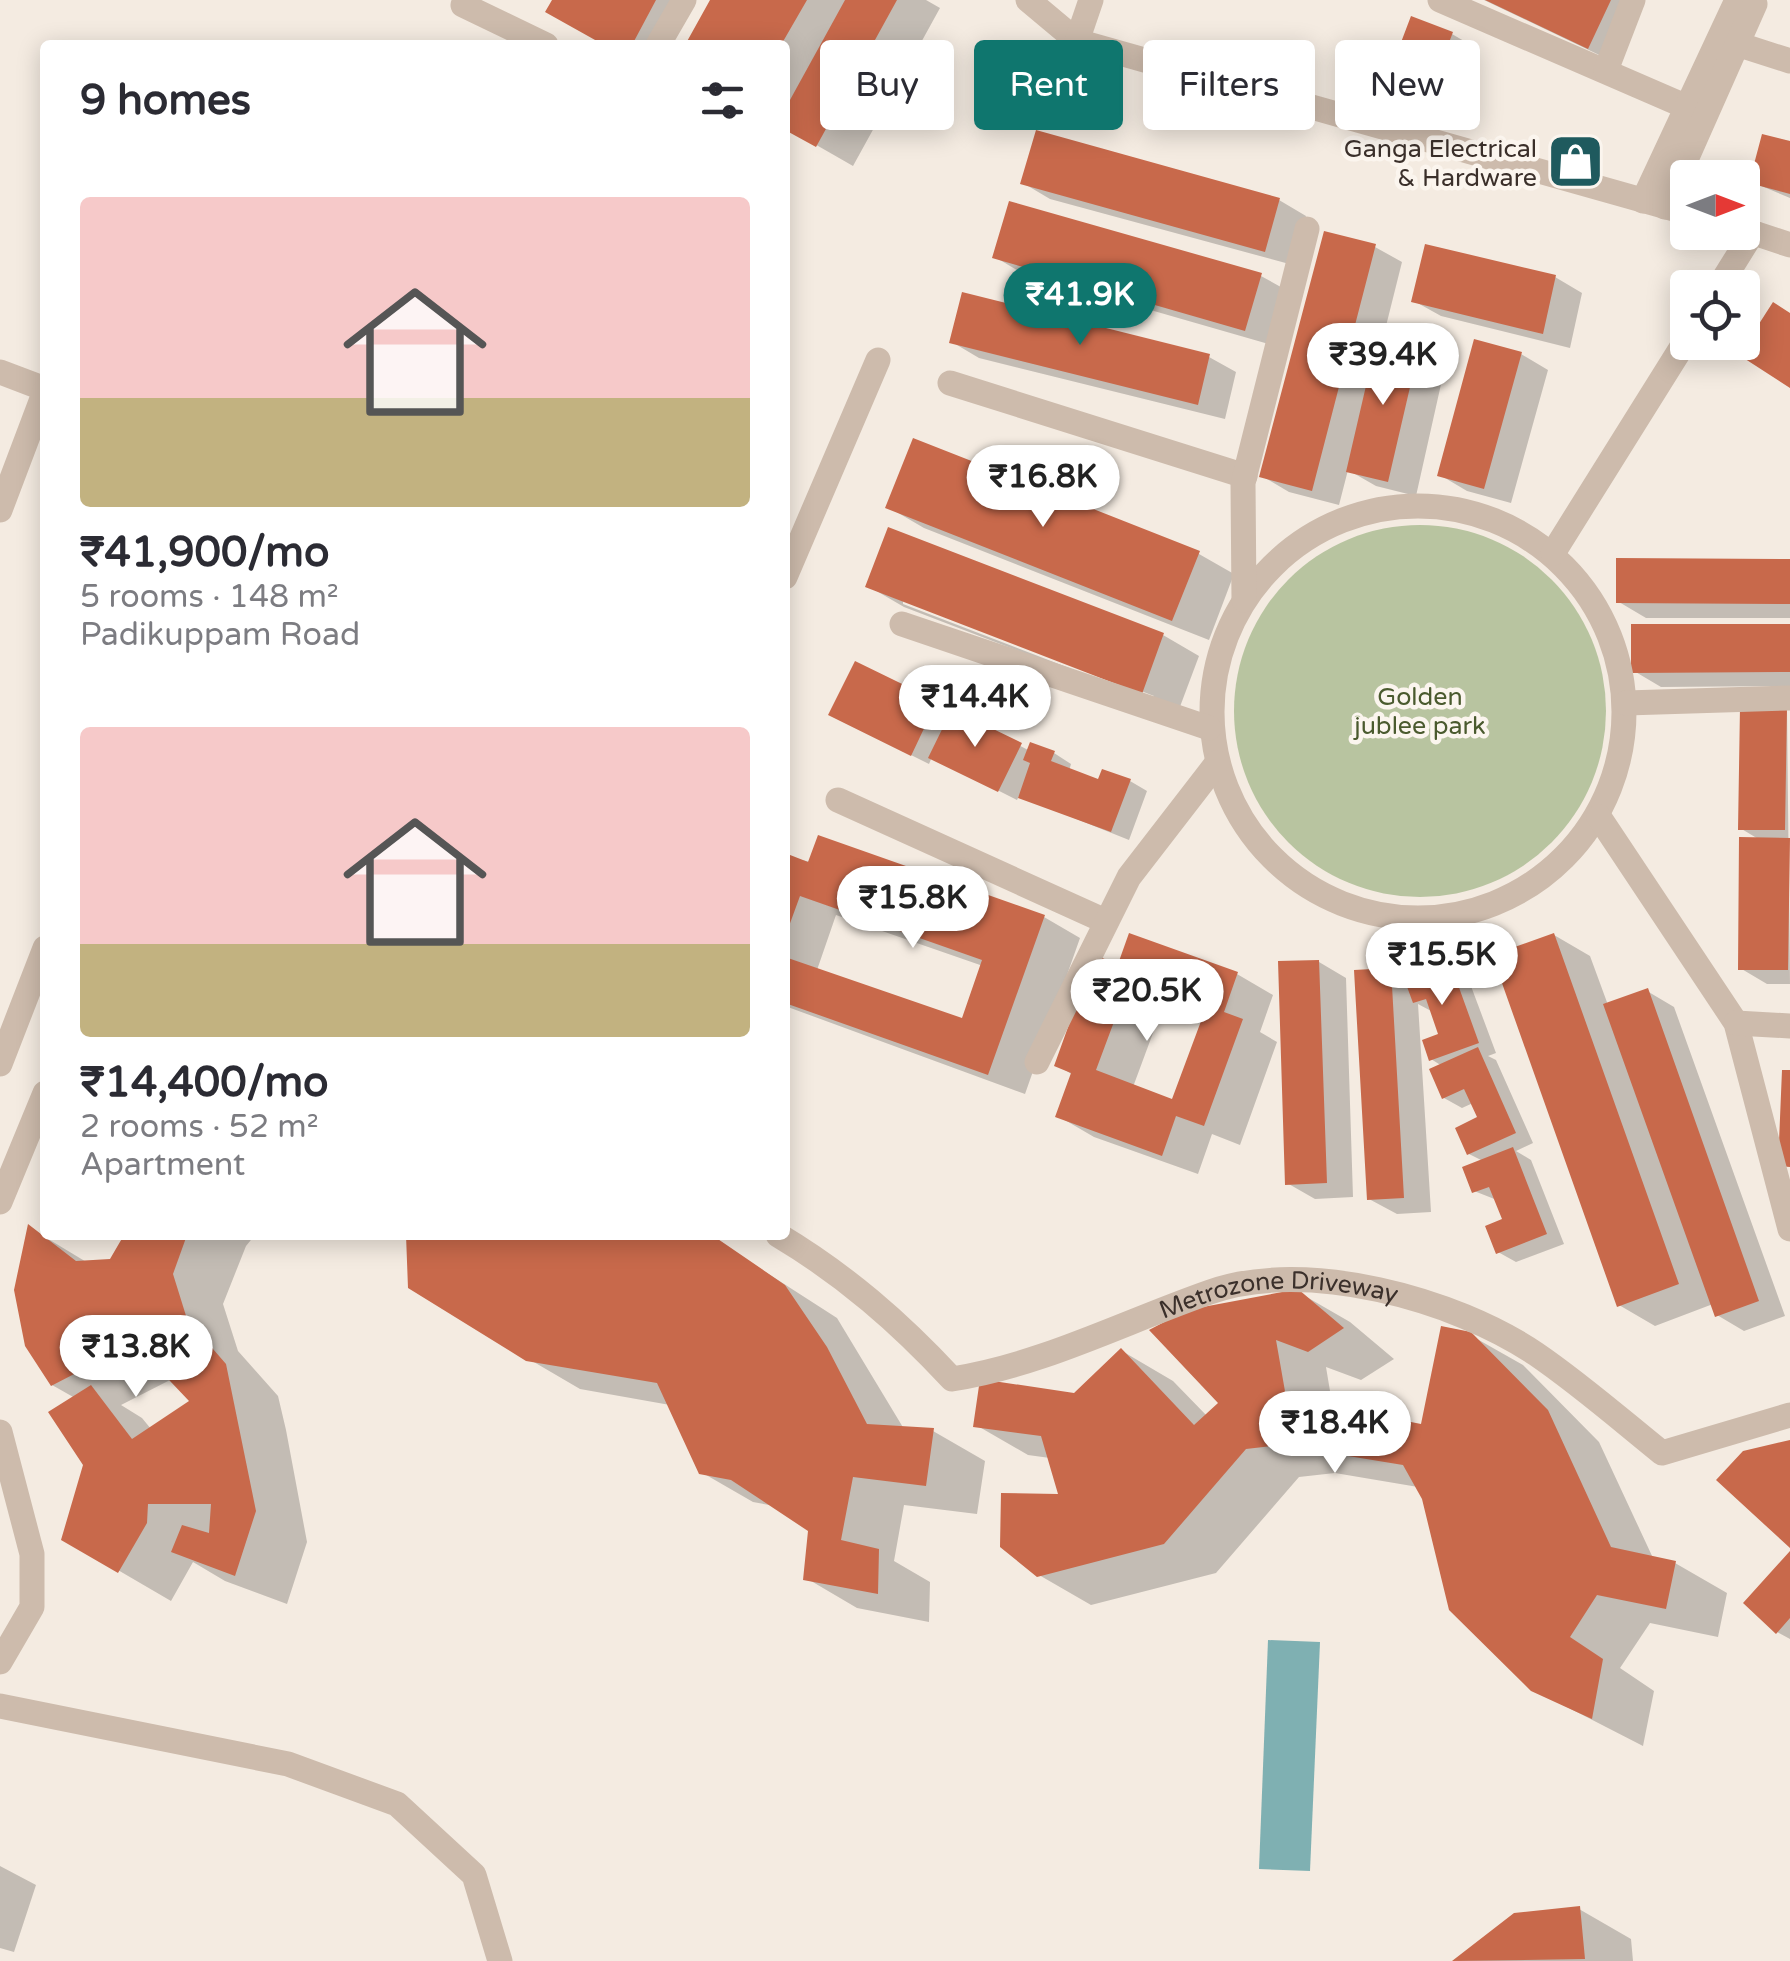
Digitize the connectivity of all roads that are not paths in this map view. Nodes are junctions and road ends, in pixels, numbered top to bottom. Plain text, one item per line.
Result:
1 (684, 0) edge
2 (1028, 0) edge
3 (1091, 0) edge
4 (1440, 0) edge
5 (1632, 0) edge
6 (1752, 1) edge
7 (458, 2) edge
8 (536, 40) edge
9 (661, 40) edge
10 (1076, 40) edge
11 (1077, 40) edge
12 (1737, 44) junction
13 (1123, 54) edge
14 (1789, 57) edge
15 (1606, 70) junction
16 (1687, 108) junction
17 (1665, 207) edge
18 (1307, 230) dead end
19 (1760, 234) edge
20 (1790, 245) edge
21 (878, 360) dead end
22 (1674, 360) edge
23 (0, 372) edge
24 (950, 383) dead end
25 (40, 388) edge
26 (40, 403) edge
27 (1244, 476) junction
28 (0, 510) edge
29 (1553, 553) junction
30 (790, 565) edge
31 (1244, 600) junction
32 (902, 624) dead end
33 (1790, 698) edge
34 (1626, 703) junction
35 (1209, 728) junction
36 (1217, 763) junction
37 (838, 800) dead end
38 (1598, 817) junction
39 (1106, 920) junction
40 (40, 961) edge
41 (1736, 1023) junction
42 (1790, 1026) edge
43 (1038, 1062) dead end
44 (0, 1064) edge
45 (40, 1105) edge
46 (0, 1202) edge
47 (1790, 1229) edge
48 (787, 1240) edge
49 (1790, 1415) edge
50 (0, 1432) edge
51 (0, 1662) edge
52 (0, 1706) edge
53 (500, 1961) edge

1 - 9 street
2 - 10 street
3 - 11 street
4 - 15 street
5 - 15 street
6 - 12 street
6 - 16 street
7 - 8 street
12 - 14 street
12 - 17 street
13 - 17 street
15 - 16 street
16 - 17 street
18 - 27 street
19 - 20 street
21 - 30 street
22 - 29 street
23 - 25 street
24 - 27 street
26 - 28 street
27 - 31 street
29 - 31 street
29 - 34 street
31 - 35 street
32 - 35 street
33 - 34 street
34 - 38 street
35 - 36 street
36 - 38 street
36 - 39 street
37 - 39 street
38 - 41 street
39 - 43 street
40 - 44 street
41 - 42 street
41 - 47 street
45 - 46 street
48 - 49 street, Metrozone Driveway
50 - 51 street
52 - 53 street

